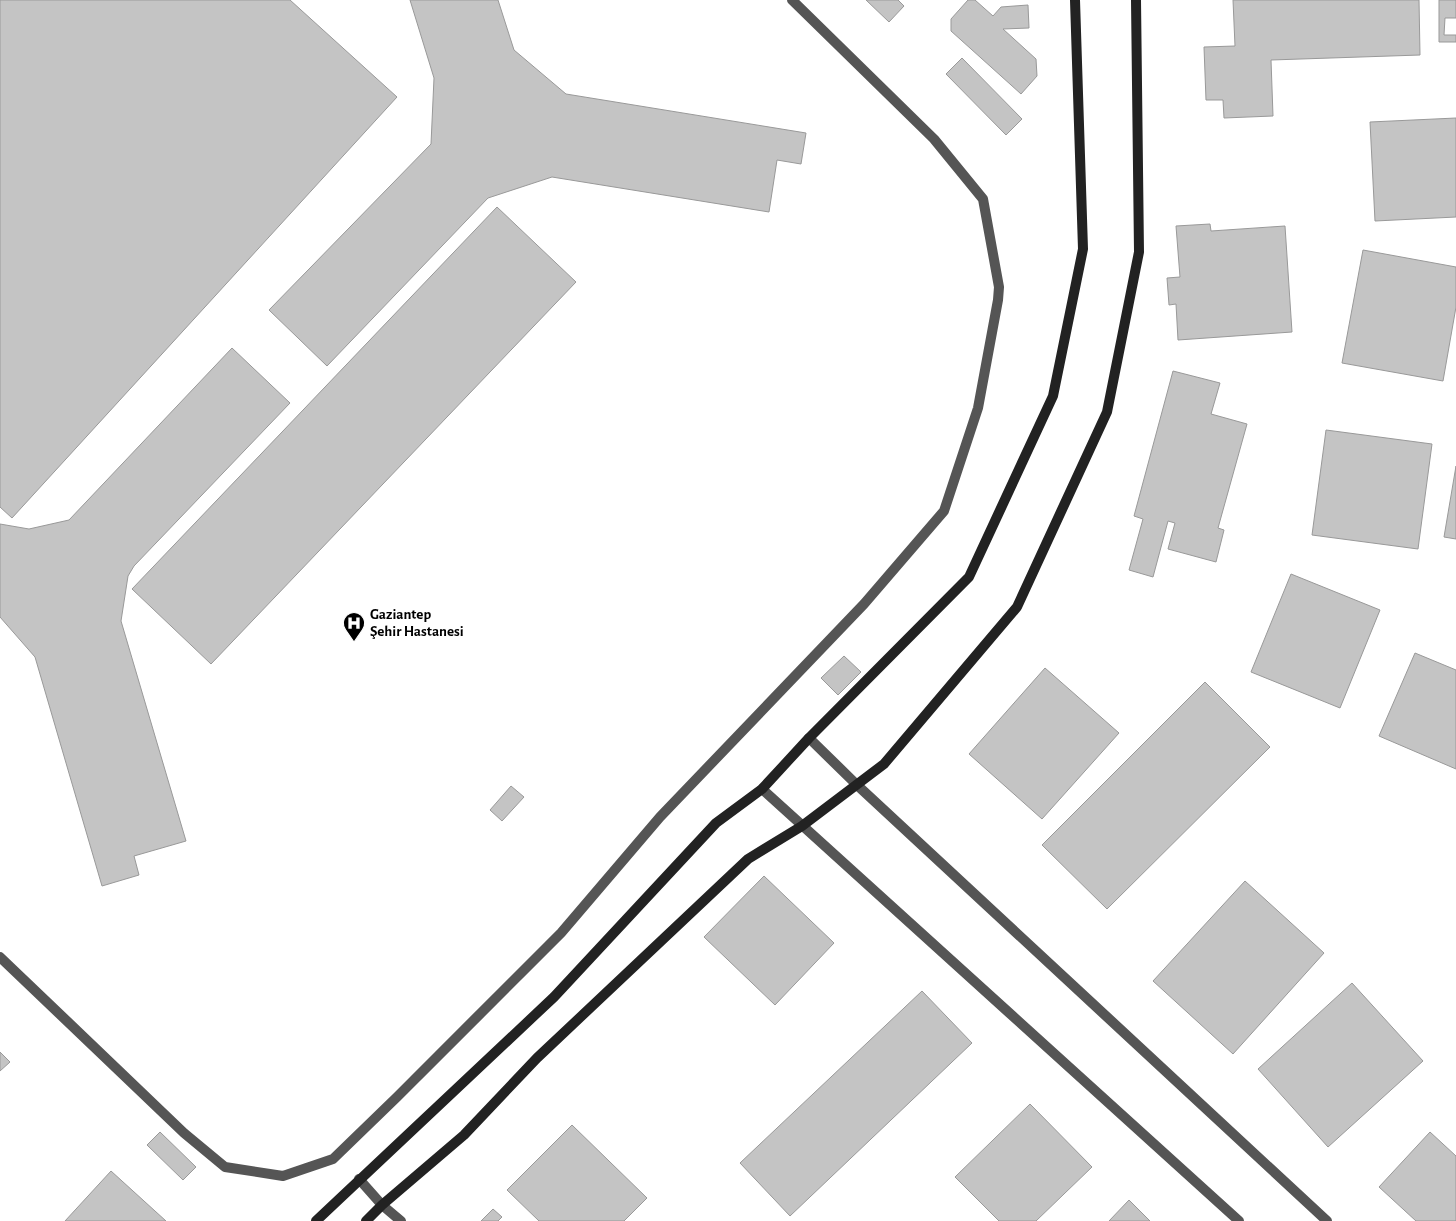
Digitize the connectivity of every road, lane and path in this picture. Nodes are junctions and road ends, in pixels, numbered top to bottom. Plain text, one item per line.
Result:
1 (792, 0) edge
2 (1075, 0) edge
3 (1136, 0) edge
4 (809, 738) junction
5 (857, 785) junction
6 (762, 789) junction
7 (802, 826) junction
8 (0, 957) edge
9 (360, 1179) junction
10 (382, 1204) junction
11 (316, 1221) edge
12 (366, 1221) edge
13 (401, 1221) edge
14 (1239, 1221) edge
15 (1327, 1221) edge

1 - 8 street
2 - 4 street
3 - 5 street
4 - 5 street
4 - 6 street
5 - 7 street
5 - 15 street
6 - 7 street
6 - 9 street
7 - 10 street
7 - 14 street
9 - 10 street
9 - 11 street
10 - 12 street
10 - 13 street

